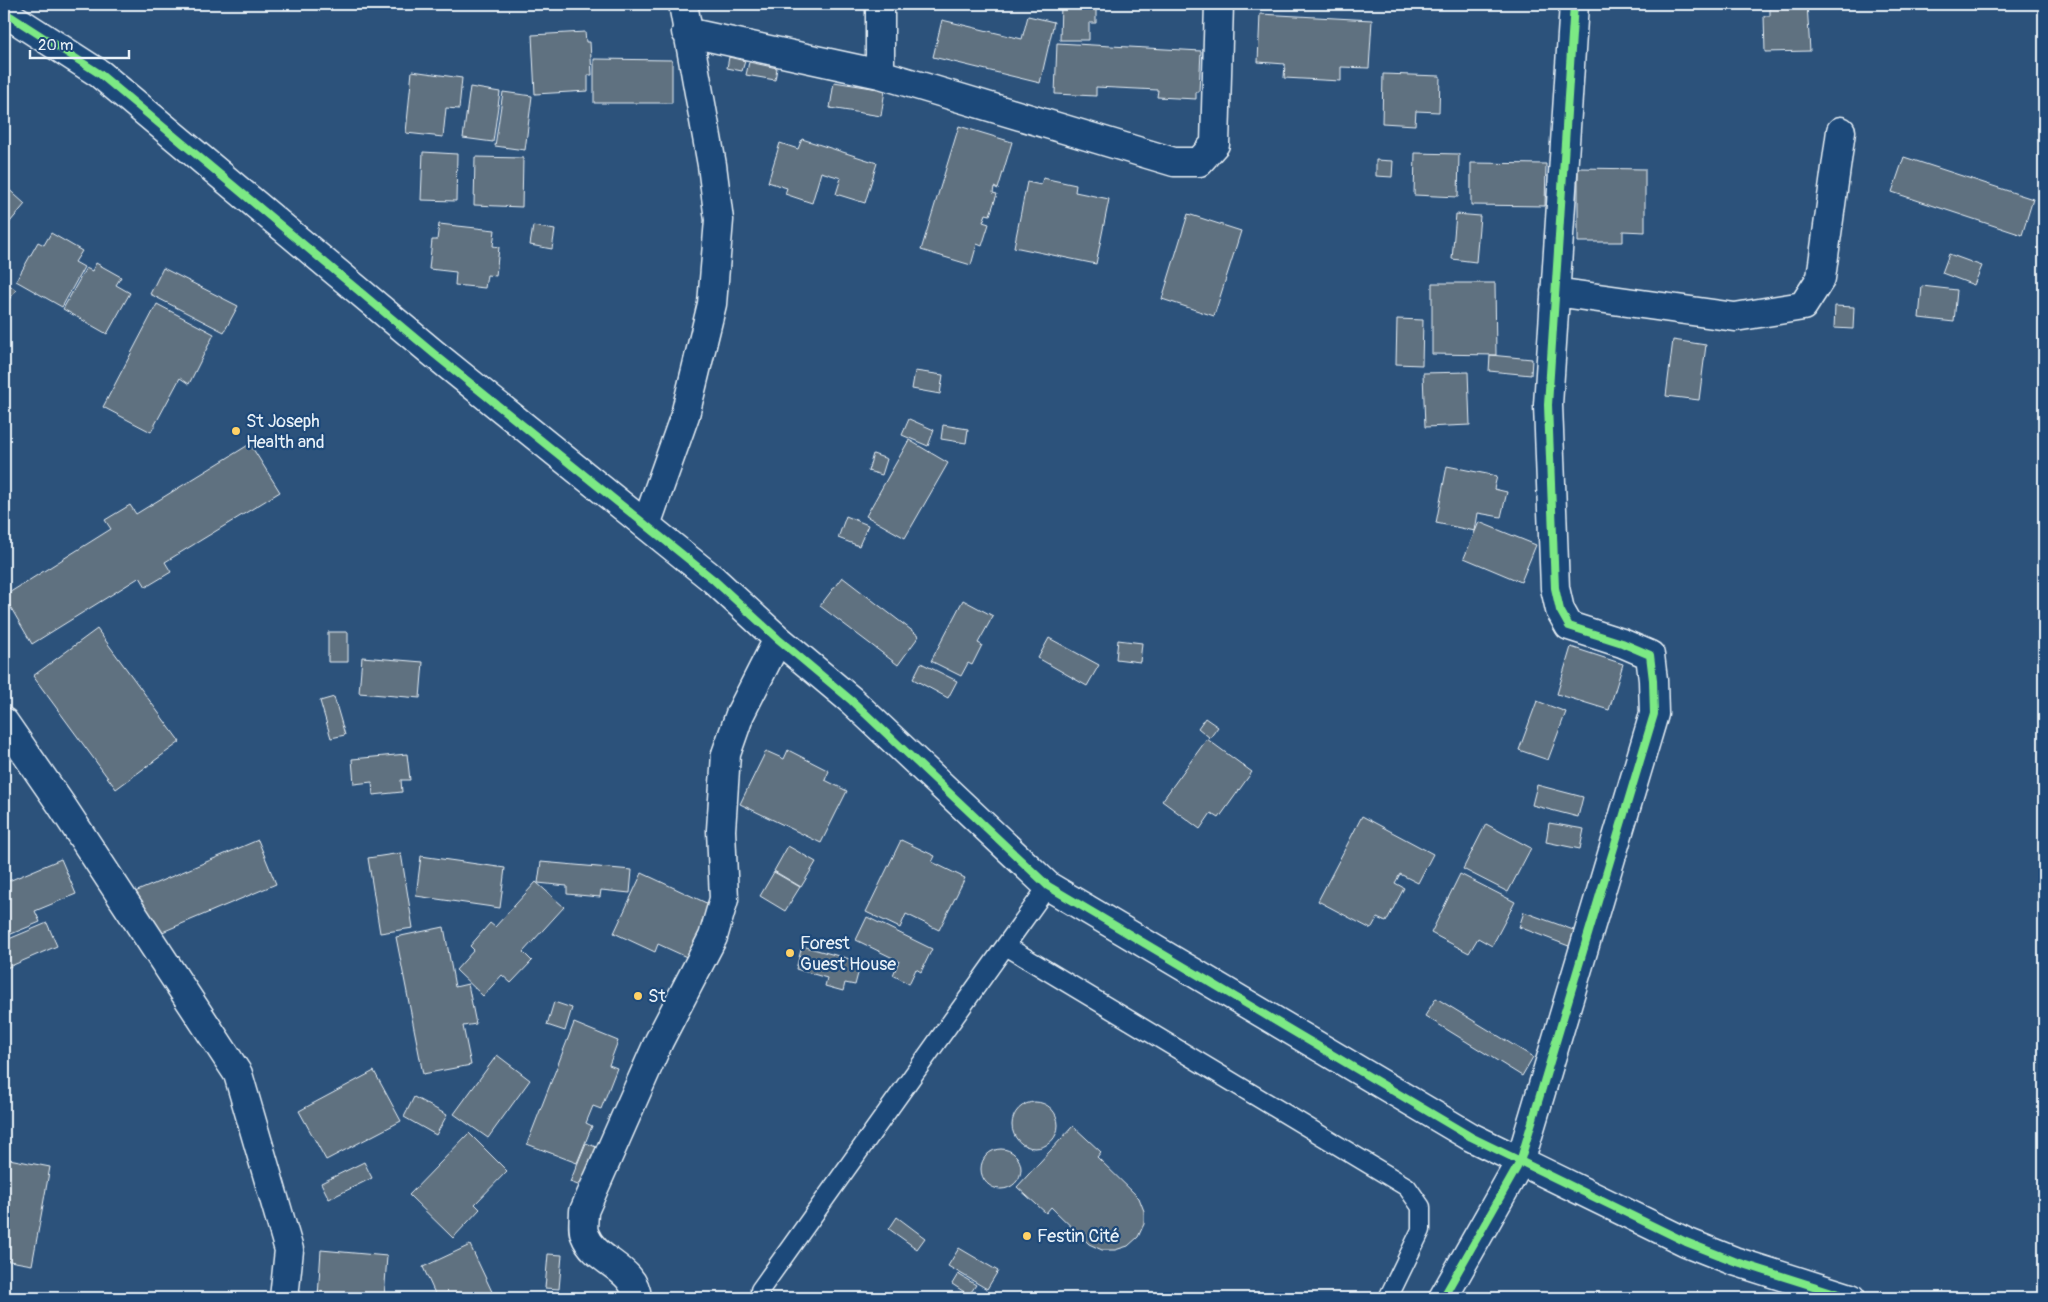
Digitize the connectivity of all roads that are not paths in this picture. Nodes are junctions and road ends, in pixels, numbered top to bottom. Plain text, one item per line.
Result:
1 (683, 4) edge
2 (880, 4) edge
3 (1219, 4) edge
4 (1574, 4) edge
5 (4, 12) edge
6 (686, 32) junction
7 (880, 74) junction
8 (1841, 131) dead end
9 (1556, 292) junction
10 (646, 525) junction
11 (778, 638) junction
12 (4, 722) edge
13 (1048, 886) junction
14 (1006, 946) junction
15 (1520, 1162) junction
16 (284, 1298) edge
17 (637, 1298) edge
18 (760, 1298) edge
19 (1388, 1298) edge
20 (1443, 1298) edge
21 (1852, 1298) edge

1 - 6 street
2 - 7 street
3 - 7 street
4 - 9 street
5 - 10 street
6 - 7 street
6 - 10 street
8 - 9 street
9 - 15 street
10 - 11 street
11 - 13 street
11 - 17 street
12 - 16 street
13 - 14 lane
13 - 15 street
14 - 18 lane
14 - 19 lane
15 - 20 street
15 - 21 street

